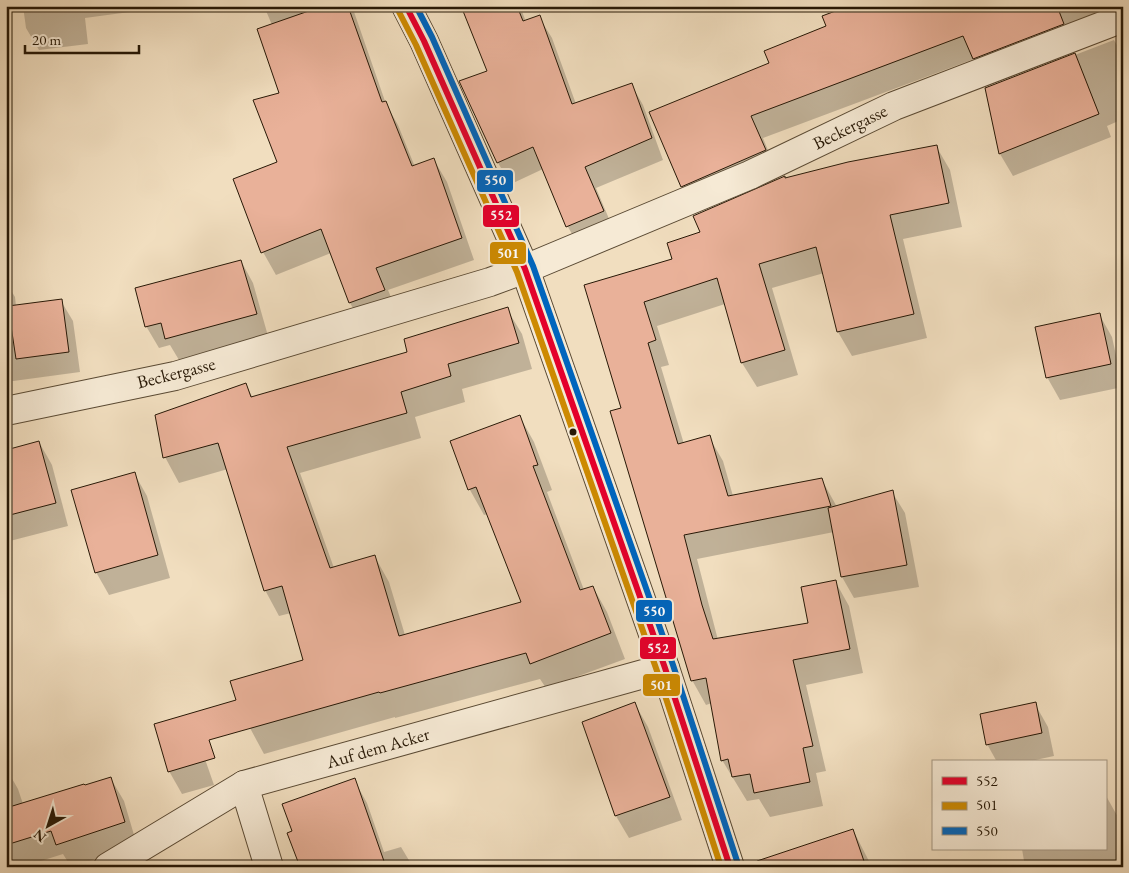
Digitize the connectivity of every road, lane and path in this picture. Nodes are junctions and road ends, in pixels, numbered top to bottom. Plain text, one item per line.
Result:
1 (406, 6) edge
2 (1123, 18) edge
3 (525, 270) junction
4 (6, 411) edge
5 (665, 668) junction
6 (244, 785) junction
7 (108, 867) edge
8 (269, 867) edge
9 (730, 867) edge

1 - 3 street
2 - 3 street, Beckergasse
3 - 4 street, Beckergasse
3 - 5 street
5 - 6 street, Auf dem Acker
5 - 9 street
6 - 7 street, Auf dem Acker
6 - 8 street

